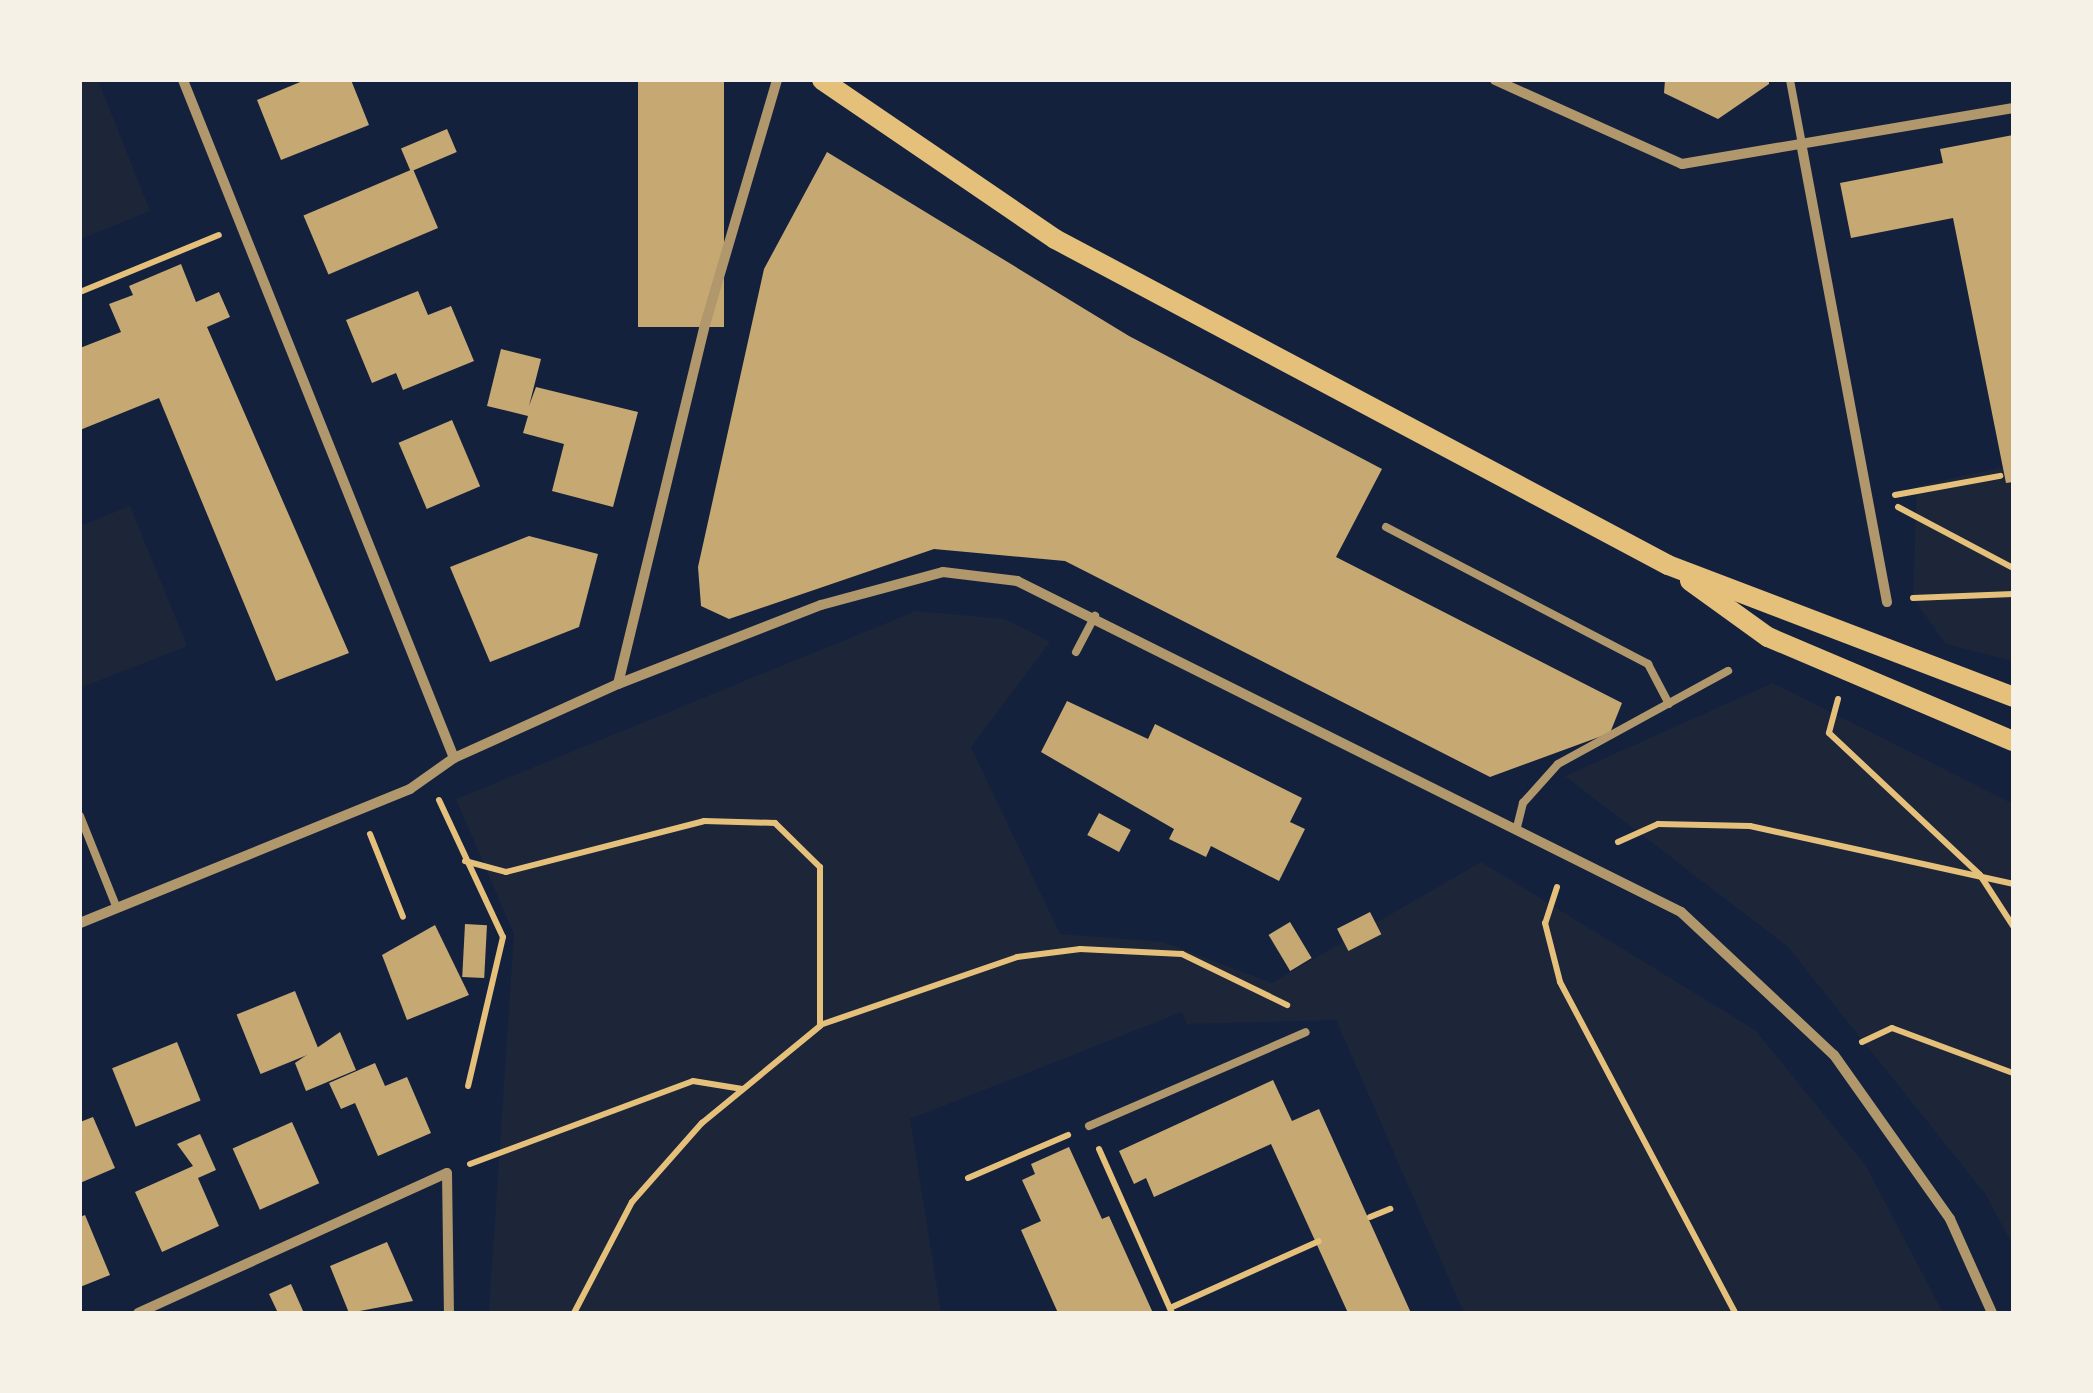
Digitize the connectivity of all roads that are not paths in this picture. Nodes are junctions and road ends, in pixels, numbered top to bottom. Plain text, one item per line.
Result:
1 (183, 80) edge
2 (777, 80) edge
3 (822, 80) edge
4 (1495, 80) edge
5 (1790, 80) edge
6 (2013, 108) edge
7 (1802, 148) junction
8 (1386, 526) dead end
9 (1668, 565) junction
10 (1887, 602) road end
11 (1094, 616) junction
12 (1076, 652) dead end
13 (1728, 671) dead end
14 (618, 684) junction
15 (2013, 697) edge
16 (1669, 704) junction
17 (2013, 742) edge
18 (454, 758) junction
19 (80, 816) edge
20 (1517, 827) junction
21 (116, 906) junction
22 (80, 922) edge
23 (1306, 1032) dead end
24 (1088, 1126) road end
25 (138, 1313) edge
26 (449, 1313) edge
27 (1992, 1313) edge

1 - 18 street
2 - 14 street
3 - 9 main road
4 - 7 street
5 - 7 lane
6 - 7 street
7 - 10 street
8 - 16 lane
9 - 15 main road
9 - 17 main road
11 - 12 lane
11 - 14 street
11 - 20 street
13 - 16 lane
14 - 18 street
16 - 20 lane
18 - 21 street
19 - 21 lane
20 - 27 street
21 - 22 street
23 - 24 lane
25 - 26 street

